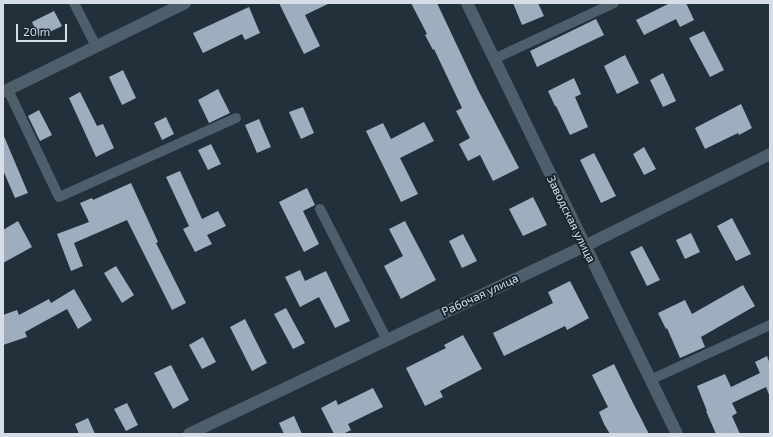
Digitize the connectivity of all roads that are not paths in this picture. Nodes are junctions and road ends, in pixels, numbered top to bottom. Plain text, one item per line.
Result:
1 (74, 3) edge
2 (185, 3) edge
3 (467, 3) edge
4 (614, 3) edge
5 (96, 46) junction
6 (494, 59) junction
7 (5, 91) edge
8 (236, 118) dead end
9 (770, 154) edge
10 (320, 209) dead end
11 (585, 246) junction
12 (770, 325) edge
13 (387, 340) junction
14 (650, 380) junction
15 (189, 434) edge
16 (677, 434) edge

1 - 5 lane
2 - 5 street
3 - 6 street, Заводская улица
4 - 6 lane
5 - 7 street
6 - 11 street, Заводская улица
7 - 8 lane
9 - 11 street, Рабочая улица
10 - 13 lane
11 - 13 street, Рабочая улица
11 - 14 street, Заводская улица
12 - 14 lane
13 - 15 street, Рабочая улица
14 - 16 street, Заводская улица

